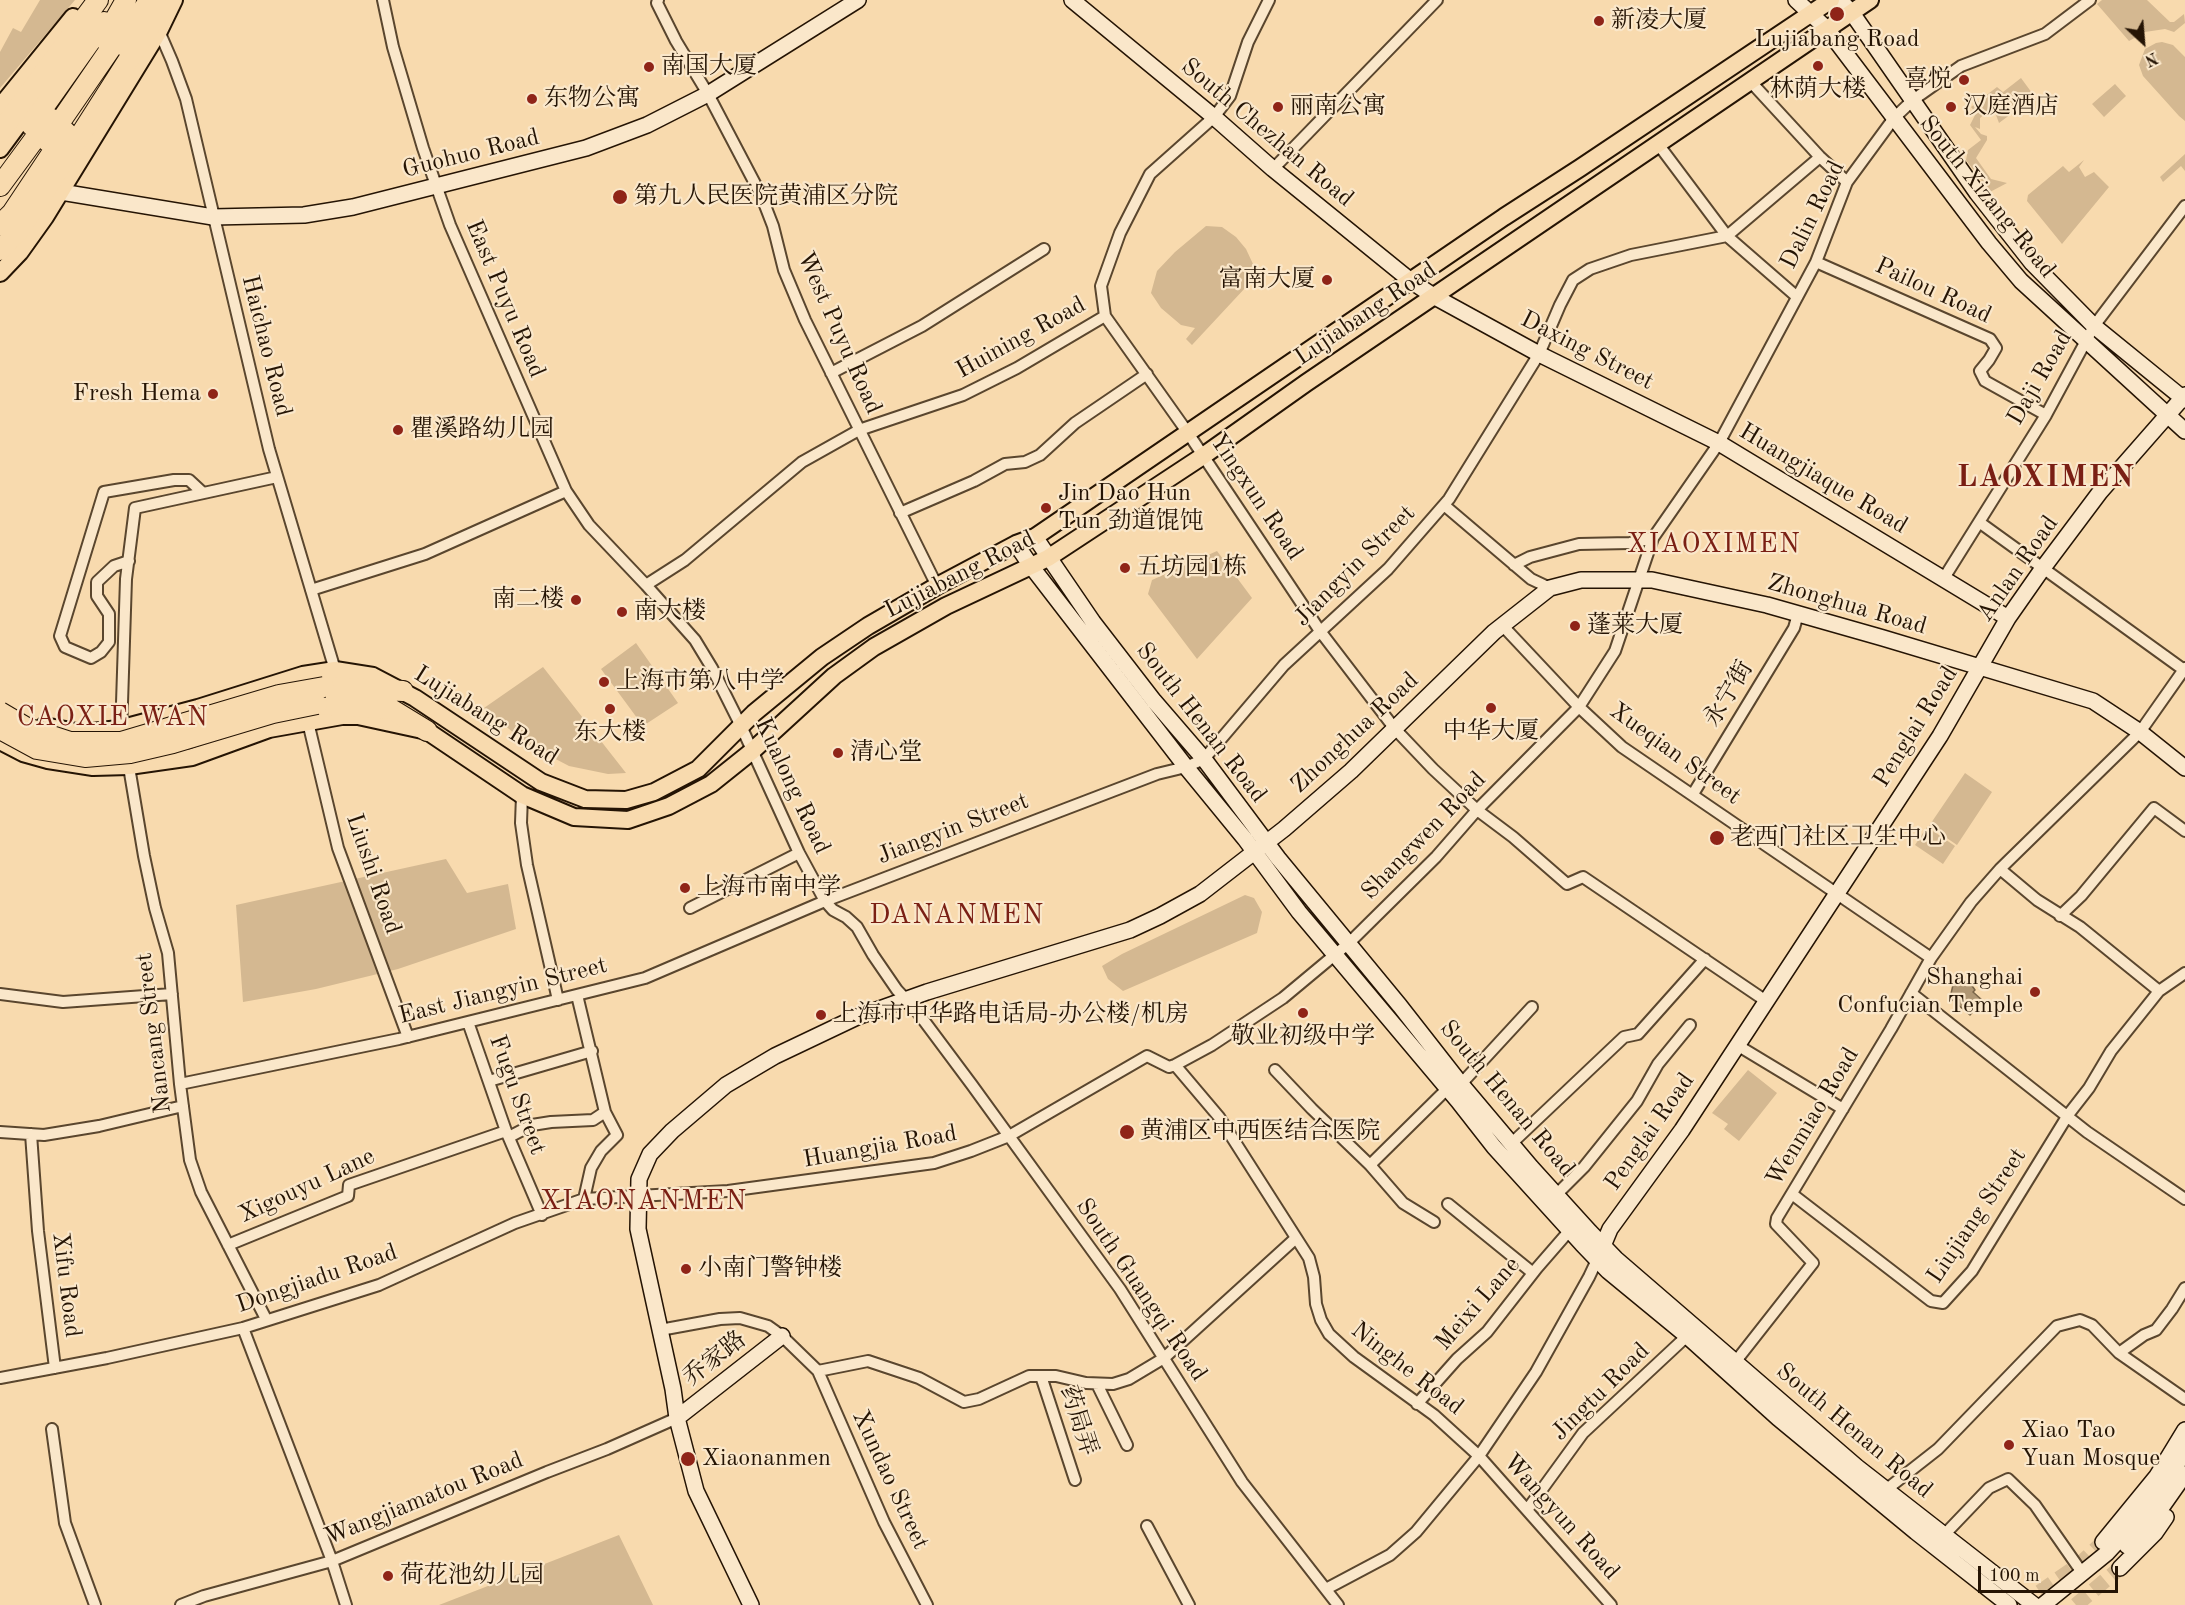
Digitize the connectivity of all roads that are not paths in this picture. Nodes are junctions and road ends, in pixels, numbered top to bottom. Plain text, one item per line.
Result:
1 (87, 0) edge
2 (98, 0) edge
3 (108, 0) edge
4 (119, 0) edge
5 (126, 0) edge
6 (383, 0) edge
7 (658, 0) edge
8 (858, 0) edge
9 (1072, 0) edge
10 (1269, 0) edge
11 (1437, 0) edge
12 (1796, 0) edge
13 (1830, 0) edge
14 (1839, 0) edge
15 (1870, 0) edge
16 (2090, 0) edge
17 (158, 1) edge
18 (1811, 12) junction
19 (1852, 13) junction
20 (1827, 29) junction
21 (159, 31) junction
22 (1750, 81) junction
23 (708, 94) junction
24 (1913, 100) junction
25 (0, 107) edge
26 (1214, 117) junction
27 (1894, 118) junction
28 (0, 132) edge
29 (1658, 144) junction
30 (8, 147) edge
31 (1820, 157) junction
32 (0, 166) edge
33 (1273, 169) junction
34 (1847, 182) junction
35 (435, 185) junction
36 (0, 186) edge
37 (61, 192) junction
38 (2185, 206) edge
39 (0, 210) edge
40 (213, 218) junction
41 (0, 225) edge
42 (1727, 236) junction
43 (0, 241) edge
44 (1044, 249) dead end
45 (0, 250) edge
46 (1816, 262) junction
47 (0, 273) edge
48 (1411, 281) junction
49 (1435, 297) junction
50 (1796, 297) junction
51 (1105, 316) junction
52 (2094, 326) junction
53 (2085, 341) junction
54 (1539, 354) junction
55 (831, 373) junction
56 (1147, 374) junction
57 (2184, 398) edge
58 (2046, 414) junction
59 (2167, 416) junction
60 (859, 430) junction
61 (2185, 431) edge
62 (1188, 433) junction
63 (1719, 443) junction
64 (1203, 456) junction
65 (277, 477) junction
66 (566, 491) junction
67 (203, 493) junction
68 (1444, 505) junction
69 (900, 513) junction
70 (1979, 522) junction
71 (1035, 537) junction
72 (1653, 538) junction
73 (1016, 544) junction
74 (1048, 558) junction
75 (129, 561) junction
76 (1514, 565) junction
77 (1030, 566) junction
78 (2043, 568) junction
79 (1944, 578) junction
80 (1638, 579) junction
81 (646, 585) junction
82 (937, 586) junction
83 (1550, 588) junction
84 (311, 590) junction
85 (1798, 614) junction
86 (2008, 618) junction
87 (1502, 625) junction
88 (1320, 631) junction
89 (1980, 667) junction
90 (2184, 669) edge
91 (335, 670) junction
92 (403, 691) junction
93 (320, 695) junction
94 (0, 705) edge
95 (1579, 708) junction
96 (0, 712) edge
97 (308, 722) junction
98 (741, 726) junction
99 (0, 729) edge
100 (119, 729) junction
101 (1395, 729) junction
102 (427, 732) junction
103 (2140, 732) junction
104 (0, 741) edge
105 (751, 752) junction
106 (1204, 759) junction
107 (129, 766) junction
108 (1186, 767) junction
109 (2185, 768) edge
110 (1693, 794) junction
111 (522, 795) junction
112 (1477, 810) junction
113 (2185, 831) edge
114 (1261, 847) junction
115 (799, 853) junction
116 (2000, 869) junction
117 (1837, 893) junction
118 (825, 901) junction
119 (690, 908) dead end
120 (2060, 916) junction
121 (1349, 943) junction
122 (1335, 954) junction
123 (1931, 958) junction
124 (1705, 959) junction
125 (2185, 974) edge
126 (2159, 991) junction
127 (1911, 993) junction
128 (0, 994) edge
129 (172, 994) junction
130 (577, 995) junction
131 (558, 1000) junction
132 (907, 1000) junction
133 (1766, 1001) junction
134 (1532, 1007) dead end
135 (468, 1022) junction
136 (1690, 1025) dead end
137 (408, 1037) junction
138 (1737, 1045) junction
139 (592, 1051) junction
140 (1175, 1065) junction
141 (1275, 1070) dead end
142 (489, 1081) junction
143 (180, 1084) junction
144 (1454, 1086) junction
145 (183, 1106) junction
146 (1843, 1109) junction
147 (605, 1112) junction
148 (2068, 1115) junction
149 (0, 1132) edge
150 (31, 1134) junction
151 (508, 1134) junction
152 (1010, 1136) junction
153 (1512, 1143) junction
154 (1370, 1165) junction
155 (1557, 1194) junction
156 (1791, 1194) junction
157 (638, 1197) junction
158 (584, 1199) junction
159 (2185, 1199) edge
160 (1448, 1204) dead end
161 (542, 1215) junction
162 (1434, 1222) dead end
163 (1570, 1230) junction
164 (1296, 1238) junction
165 (228, 1245) junction
166 (1600, 1252) junction
167 (1533, 1273) junction
168 (2185, 1288) edge
169 (266, 1319) junction
170 (243, 1328) junction
171 (660, 1330) junction
172 (782, 1336) junction
173 (1687, 1336) junction
174 (2119, 1353) junction
175 (1164, 1358) junction
176 (1736, 1361) junction
177 (55, 1368) junction
178 (818, 1371) junction
179 (1041, 1376) junction
180 (0, 1378) edge
181 (1097, 1384) junction
182 (2185, 1399) edge
183 (1417, 1404) junction
184 (677, 1418) junction
185 (51, 1429) dead end
186 (2185, 1430) edge
187 (1127, 1445) dead end
188 (2185, 1450) edge
189 (1479, 1456) junction
190 (2185, 1474) edge
191 (1075, 1480) dead end
192 (1887, 1490) junction
193 (2185, 1492) edge
194 (1527, 1510) junction
195 (1147, 1526) dead end
196 (1945, 1534) junction
197 (2103, 1542) tunnel mouth
198 (332, 1561) junction
199 (2120, 1568) tunnel mouth
200 (2083, 1574) junction
201 (1326, 1589) junction
202 (95, 1605) edge
203 (181, 1605) edge
204 (346, 1605) edge
205 (751, 1605) edge
206 (927, 1605) edge
207 (1190, 1605) edge
208 (1338, 1605) edge
209 (1611, 1605) edge
210 (2009, 1605) edge
211 (2034, 1605) edge
212 (2043, 1605) edge
213 (2059, 1605) edge

1 - 25 main road
2 - 28 highway
3 - 30 main road
4 - 30 highway
5 - 36 highway
6 - 35 street, East Puyu Road
7 - 23 street, West Puyu Road
8 - 23 street, Guohuo Road
9 - 26 street, South Chezhan Road
10 - 26 street, Huining Road
11 - 33 street
12 - 18 street, South Xizang Road
13 - 18 main road, Lujiabang Road
14 - 19 street, South Xizang Road
15 - 19 main road, Lujiabang Road
16 - 24 street, Dalin Road
17 - 21 main road
17 - 39 highway
17 - 41 highway
17 - 43 main road
17 - 45 highway
18 - 20 street, South Xizang Road
18 - 48 main road, Lujiabang Road
19 - 20 main road, Lujiabang Road
19 - 24 street, South Xizang Road
20 - 22 main road, Lujiabang Road
20 - 27 street, South Xizang Road
21 - 37 main road
21 - 40 street, Haichao Road
22 - 29 main road, Lujiabang Road
22 - 31 street
23 - 35 street, Guohuo Road
23 - 55 street, West Puyu Road
24 - 27 street, Dalin Road
24 - 52 street, South Xizang Road
26 - 33 street, South Chezhan Road
26 - 51 street, Huining Road
27 - 34 street, Dalin Road
27 - 53 street, South Xizang Road
29 - 42 street
29 - 49 main road, Lujiabang Road
30 - 32 highway
31 - 34 street
31 - 42 street, Jiangyin Street
33 - 48 street, South Chezhan Road
34 - 46 street, Dalin Road
35 - 40 street, Guohuo Road
35 - 66 street, East Puyu Road
37 - 40 street, Guohuo Road
37 - 47 main road
38 - 52 street, Daji Road
40 - 65 street, Haichao Road
42 - 50 street
42 - 54 street, Jiangyin Street
44 - 55 street
46 - 50 street, Dalin Road
46 - 58 street, Pailou Road
48 - 49 street, South Chezhan Road
48 - 62 main road, Lujiabang Road
49 - 54 street, Daxing Street
49 - 64 main road, Lujiabang Road
50 - 63 street, Dalin Road
51 - 56 street, Yingxun Road
51 - 60 street, Huining Road
52 - 53 street, Daji Road
52 - 57 street, South Xizang Road
53 - 58 street, Daji Road
53 - 59 street, South Xizang Road
54 - 63 street, Daxing Street
54 - 68 street, Jiangyin Street
55 - 60 street, West Puyu Road
56 - 62 street, Yingxun Road
56 - 69 street
57 - 59 street, Anlan Road
58 - 70 street, Daji Road
59 - 61 street, South Xizang Road
59 - 78 street, Anlan Road
60 - 69 street, West Puyu Road
60 - 81 street, Huining Road
62 - 64 street, Yingxun Road
62 - 71 main road, Lujiabang Road
63 - 72 street, Huangjiaque Road
63 - 79 street, Huangjiaque Road
64 - 74 main road, Lujiabang Road
64 - 88 street, Yingxun Road
65 - 67 street
65 - 84 street, Haichao Road
66 - 81 street, East Puyu Road
66 - 84 street
67 - 75 street, Nancang Street
67 - 75 street
68 - 76 street
68 - 88 street, Jiangyin Street
69 - 82 street, West Puyu Road
70 - 78 street
70 - 79 street, Daji Road
71 - 73 main road, Lujiabang Road
71 - 74 street, South Henan Road
72 - 76 street
72 - 80 street, Huangjiaque Road
73 - 77 street, South Henan Road
73 - 82 main road, Lujiabang Road
74 - 77 main road, Lujiabang Road
74 - 106 street, South Henan Road
75 - 100 street, Nancang Street
76 - 83 street
77 - 105 main road, Lujiabang Road
77 - 108 street, South Henan Road
78 - 86 street, Anlan Road
78 - 90 street
79 - 86 street, Huangjiaque Road
80 - 83 street, Zhonghua Road
80 - 85 street, Zhonghua Road
80 - 95 street, Shangwen Road
81 - 98 street, Kualong Road
82 - 98 main road, Lujiabang Road
83 - 87 street, Zhonghua Road
84 - 91 street, Haichao Road
85 - 89 street, Zhonghua Road
85 - 110 street, 永宁街
86 - 89 street, Anlan Road
87 - 95 street, Xueqian Street
87 - 101 street, Zhonghua Road
88 - 101 street, Yingxun Road
88 - 106 street, Jiangyin Street
89 - 103 street, Zhonghua Road
89 - 117 street, Penglai Road
90 - 103 street, Wenmiao Road
91 - 92 main road, Lujiabang Road
91 - 100 main road, Lujiabang Road
92 - 93 highway
92 - 98 main road, Lujiabang Road
93 - 96 highway, bridge
93 - 99 highway, bridge
93 - 102 highway
94 - 100 main road, Lujiabang Road
95 - 110 street, Xueqian Street
95 - 112 street, Shangwen Road
97 - 102 main road, Lujiabang Road
97 - 107 main road, Lujiabang Road
97 - 137 street, Liushi Road
98 - 105 street, Kualong Road
100 - 107 street, Nancang Street
101 - 112 street, Yingxun Road
101 - 114 street, Zhonghua Road
102 - 111 main road, Lujiabang Road
103 - 109 street, Zhonghua Road
103 - 116 street, Wenmiao Road
104 - 107 main road, Lujiabang Road
105 - 111 main road, Lujiabang Road
105 - 115 street, Kualong Road
106 - 108 street, Jiangyin Street
106 - 114 street, South Henan Road
107 - 129 street, Nancang Street
108 - 114 street, South Henan Road
108 - 118 street, Jiangyin Street
110 - 117 street, Xueqian Street
111 - 131 street
112 - 121 street, Shangwen Road
112 - 124 street, Yingxun Road
113 - 120 street
114 - 121 street, South Henan Road
114 - 122 street, South Henan Road
114 - 132 street, Zhonghua Road
115 - 118 street, Kualong Road
115 - 119 street
116 - 120 street
116 - 123 street, Wenmiao Road
117 - 123 street, Xueqian Street
117 - 133 street, Penglai Road
118 - 130 street, East Jiangyin Street
118 - 132 street, Kualong Road
120 - 126 street
121 - 122 street, Shangwen Road
121 - 144 street, South Henan Road
122 - 140 street, Shangwen Road
122 - 144 street, South Henan Road
123 - 127 street, Wenmiao Road
124 - 133 street
124 - 153 street
125 - 126 street
126 - 148 street
127 - 146 street, Wenmiao Road
127 - 148 street
128 - 129 street
129 - 143 street, Nancang Street
130 - 131 street, East Jiangyin Street
130 - 139 street
131 - 135 street, East Jiangyin Street
132 - 152 street, South Guangqi Road
132 - 157 street, Zhonghua Road
133 - 138 street, Penglai Road
134 - 144 street
135 - 137 street, East Jiangyin Street
135 - 142 street, Fugu Street
136 - 155 street
137 - 143 street, East Jiangyin Street
138 - 146 street
138 - 166 street, Penglai Road
139 - 142 street
139 - 147 street
140 - 152 street, Huangjia Road
140 - 164 street, Ninghe Road
141 - 154 street
142 - 151 street, Fugu Street
143 - 145 street, Nancang Street
144 - 153 street, South Henan Road
144 - 154 street
144 - 163 street, South Henan Road
145 - 150 street
145 - 165 street, Nancang Street
146 - 156 street, Wenmiao Road
147 - 151 street, Xigouyu Lane
147 - 158 street
148 - 156 street, Liujiang Street
148 - 159 street
149 - 150 street
150 - 177 street, Xifu Road
151 - 161 street, Fugu Street
151 - 165 street, Xigouyu Lane
152 - 157 street, Huangjia Road
152 - 175 street, South Guangqi Road
153 - 155 street, South Henan Road
154 - 162 street
155 - 166 street, South Henan Road
156 - 176 street, Wenmiao Road
157 - 158 street, Dongjiadu Road
157 - 171 street, Zhonghua Road
158 - 161 street, Dongjiadu Road
160 - 167 street
161 - 169 street, Dongjiadu Road
163 - 166 street, South Henan Road
163 - 167 street, Meixi Lane
164 - 175 street
164 - 183 street, Ninghe Road
165 - 169 street, Nancang Street
166 - 173 street, South Henan Road
166 - 176 street, South Henan Road
166 - 189 street, Penglai Road
167 - 183 street, Meixi Lane
168 - 174 street
169 - 170 street, Dongjiadu Road
170 - 177 street, Dongjiadu Road
170 - 198 street
171 - 172 street
171 - 184 street, Zhonghua Road
172 - 178 street
172 - 184 street, 乔家路
173 - 194 street, Jingtu Road
173 - 210 street, South Henan Road
174 - 182 street
174 - 192 street
175 - 181 street
175 - 201 street, South Guangqi Road
176 - 192 street, South Henan Road
177 - 180 street, Dongjiadu Road
178 - 179 street
178 - 206 street, Xundao Street
179 - 181 street
179 - 191 street, 药局弄
181 - 187 street
183 - 189 street, Ninghe Road
184 - 198 street, Wangjiamatou Road
184 - 205 street, Zhonghua Road
185 - 202 street
186 - 197 street
188 - 200 street
189 - 194 street, Wangyun Road
189 - 201 street, Penglai Road
190 - 213 street
192 - 196 street, South Henan Road
193 - 199 street
194 - 209 street, Wangyun Road
195 - 207 street
196 - 200 street
196 - 211 street, South Henan Road
198 - 203 street, Wangjiamatou Road
198 - 204 street
200 - 212 street
201 - 208 street, South Guangqi Road

